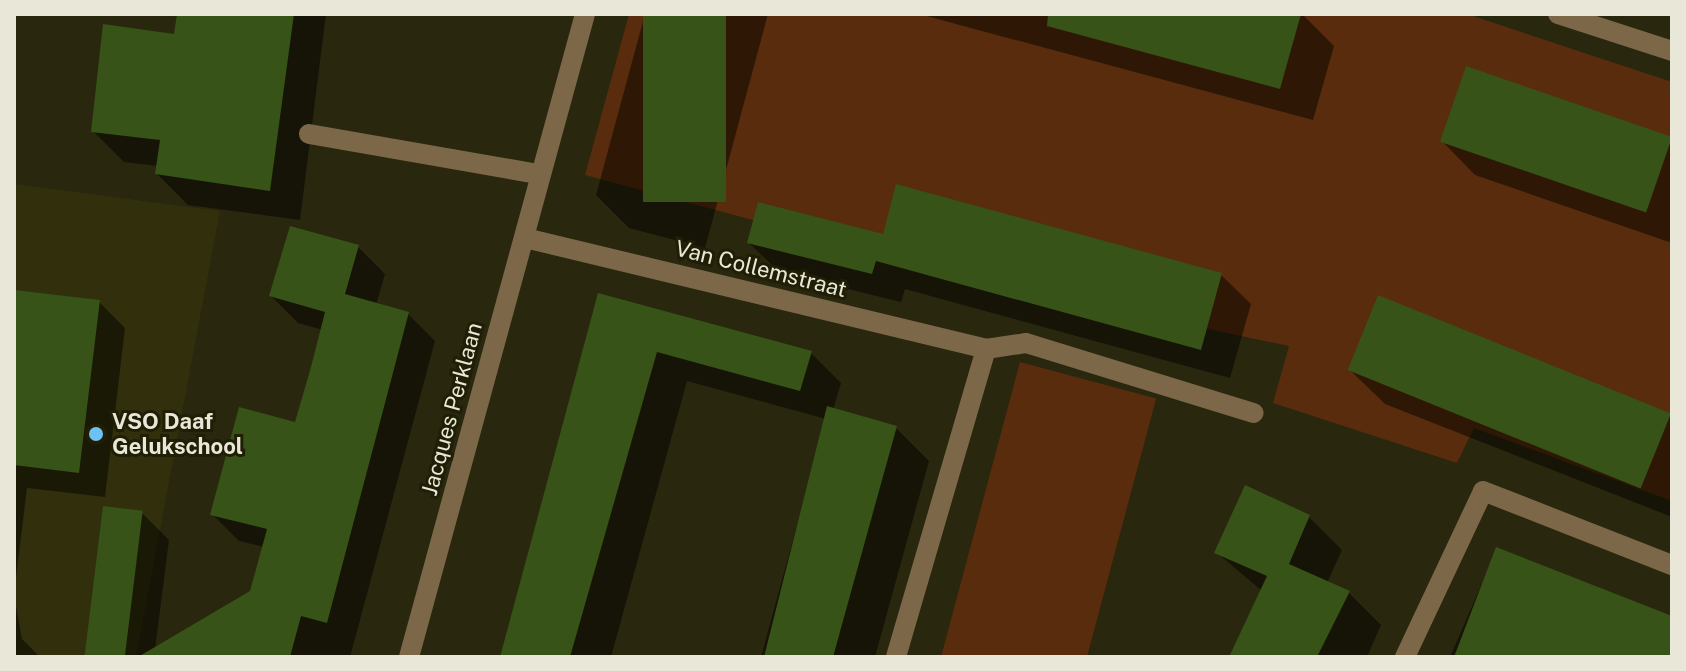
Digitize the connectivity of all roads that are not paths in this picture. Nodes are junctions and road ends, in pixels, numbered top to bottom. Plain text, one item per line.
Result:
1 (585, 14) edge
2 (1558, 14) edge
3 (1672, 51) edge
4 (309, 134) dead end
5 (539, 174) junction
6 (525, 238) junction
7 (986, 349) junction
8 (1253, 413) dead end
9 (1672, 565) edge
10 (409, 657) edge
11 (896, 657) edge
12 (1405, 657) edge

1 - 5 street, Jacques Perklaan
2 - 3 street
4 - 5 street
5 - 6 street, Jacques Perklaan
6 - 7 street, Van Collemstraat
6 - 10 street, Jacques Perklaan
7 - 8 street, Van Collemstraat
7 - 11 street
9 - 12 street

